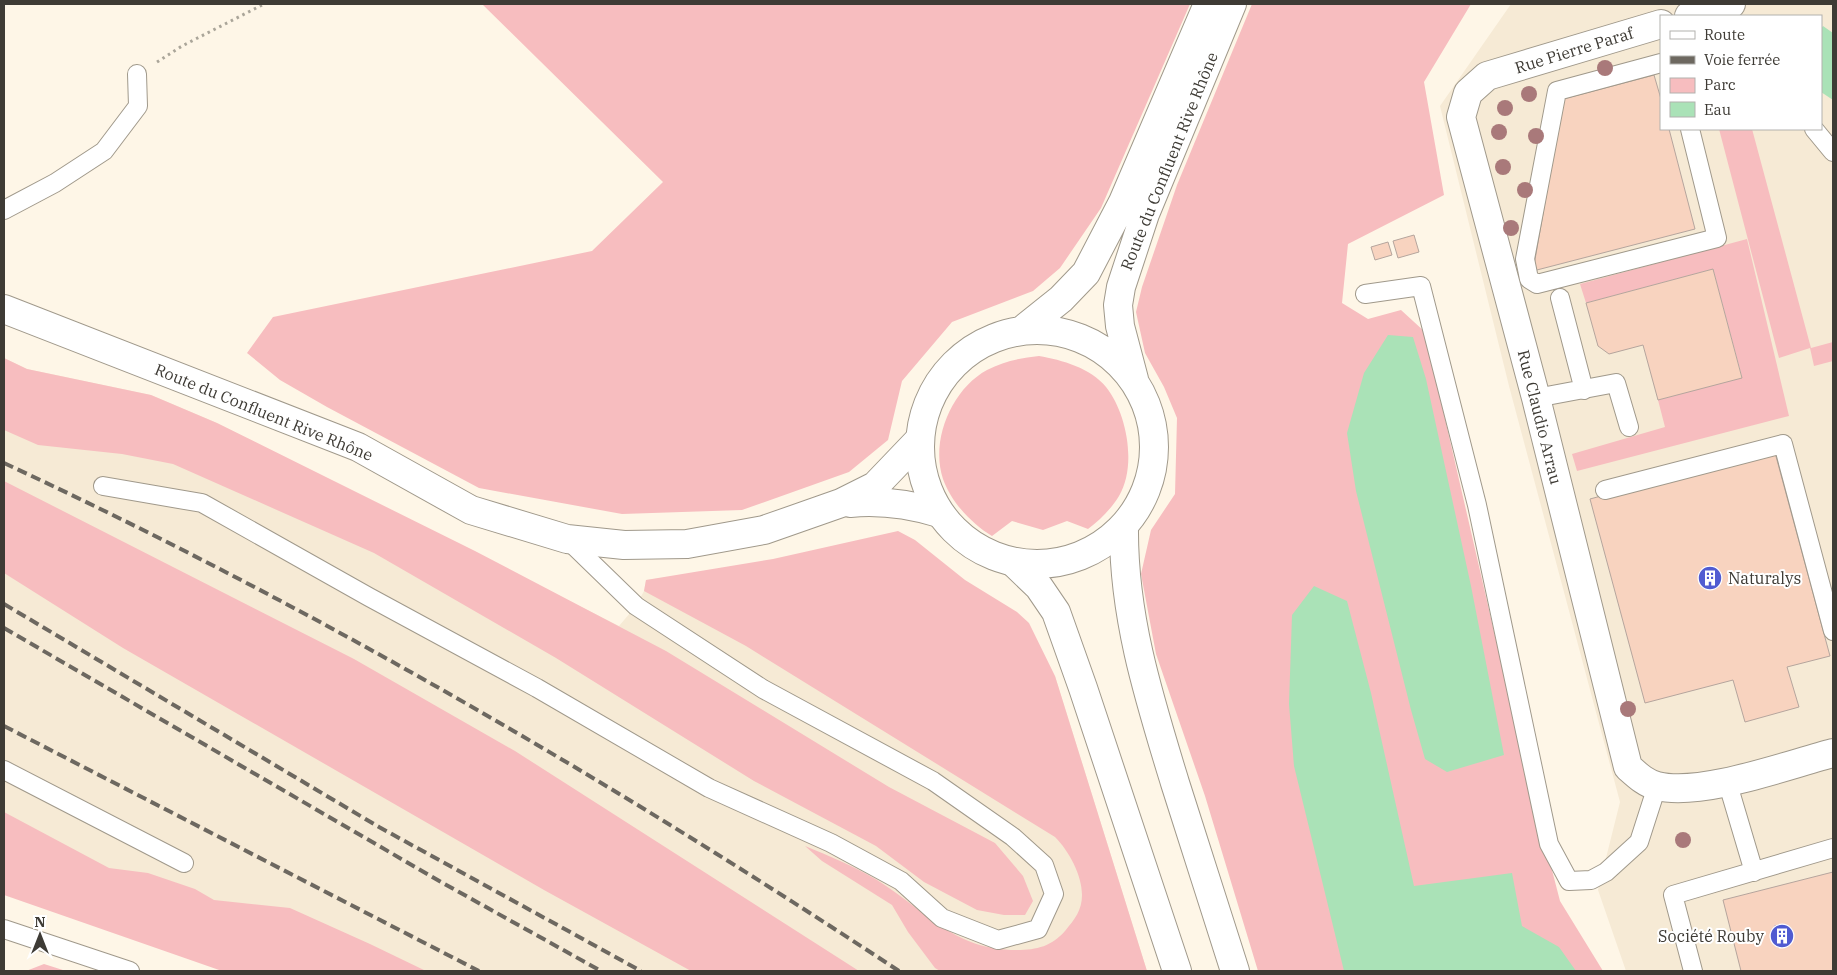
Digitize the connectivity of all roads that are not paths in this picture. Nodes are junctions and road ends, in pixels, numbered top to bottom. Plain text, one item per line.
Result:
1 (1208, 4) edge
2 (1232, 4) edge
3 (1731, 4) edge
4 (1692, 15) edge
5 (1660, 24) edge
6 (1660, 63) edge
7 (137, 74) road end
8 (1486, 76) joint
9 (1690, 130) edge
10 (1815, 130) edge
11 (1833, 152) edge
12 (4, 210) edge
13 (1365, 294) dead end
14 (1560, 298) dead end
15 (4, 309) edge
16 (1021, 331) junction
17 (1134, 380) junction
18 (1584, 390) junction
19 (1536, 398) junction
20 (1629, 427) dead end
21 (920, 439) junction
22 (103, 486) dead end
23 (1605, 490) dead end
24 (841, 504) junction
25 (940, 513) junction
26 (1124, 527) junction
27 (567, 539) junction
28 (1013, 562) junction
29 (1833, 631) edge
30 (1833, 753) edge
31 (4, 770) edge
32 (1727, 782) junction
33 (1656, 786) junction
34 (1833, 848) edge
35 (184, 862) dead end
36 (1754, 872) junction
37 (4, 929) edge
38 (130, 971) edge
39 (1177, 971) edge
40 (1235, 971) edge
41 (1692, 971) edge

1 - 16 main road, Route du Confluent Rive Rhône
2 - 17 main road, Route du Confluent Rive Rhône
3 - 4 main road
5 - 8 main road, Rue Pierre Paraf
6 - 9 lane
7 - 12 lane
8 - 19 main road, Rue Claudio Arrau
10 - 11 lane
13 - 33 lane
14 - 18 lane
15 - 27 main road, Route du Confluent Rive Rhône
16 - 17 main road
16 - 21 main road
17 - 26 main road
18 - 19 lane
18 - 20 lane
19 - 33 main road, Rue Claudio Arrau
21 - 24 main road, Route du Confluent Rive Rhône
21 - 25 main road
22 - 27 lane
23 - 29 lane
24 - 25 main road, Route du Confluent Rive Rhône
24 - 27 main road, Route du Confluent Rive Rhône
25 - 28 main road
26 - 28 main road
26 - 40 main road
28 - 39 main road
30 - 32 main road
31 - 35 lane
32 - 33 main road
32 - 36 lane
34 - 36 lane
36 - 41 lane
37 - 38 lane

